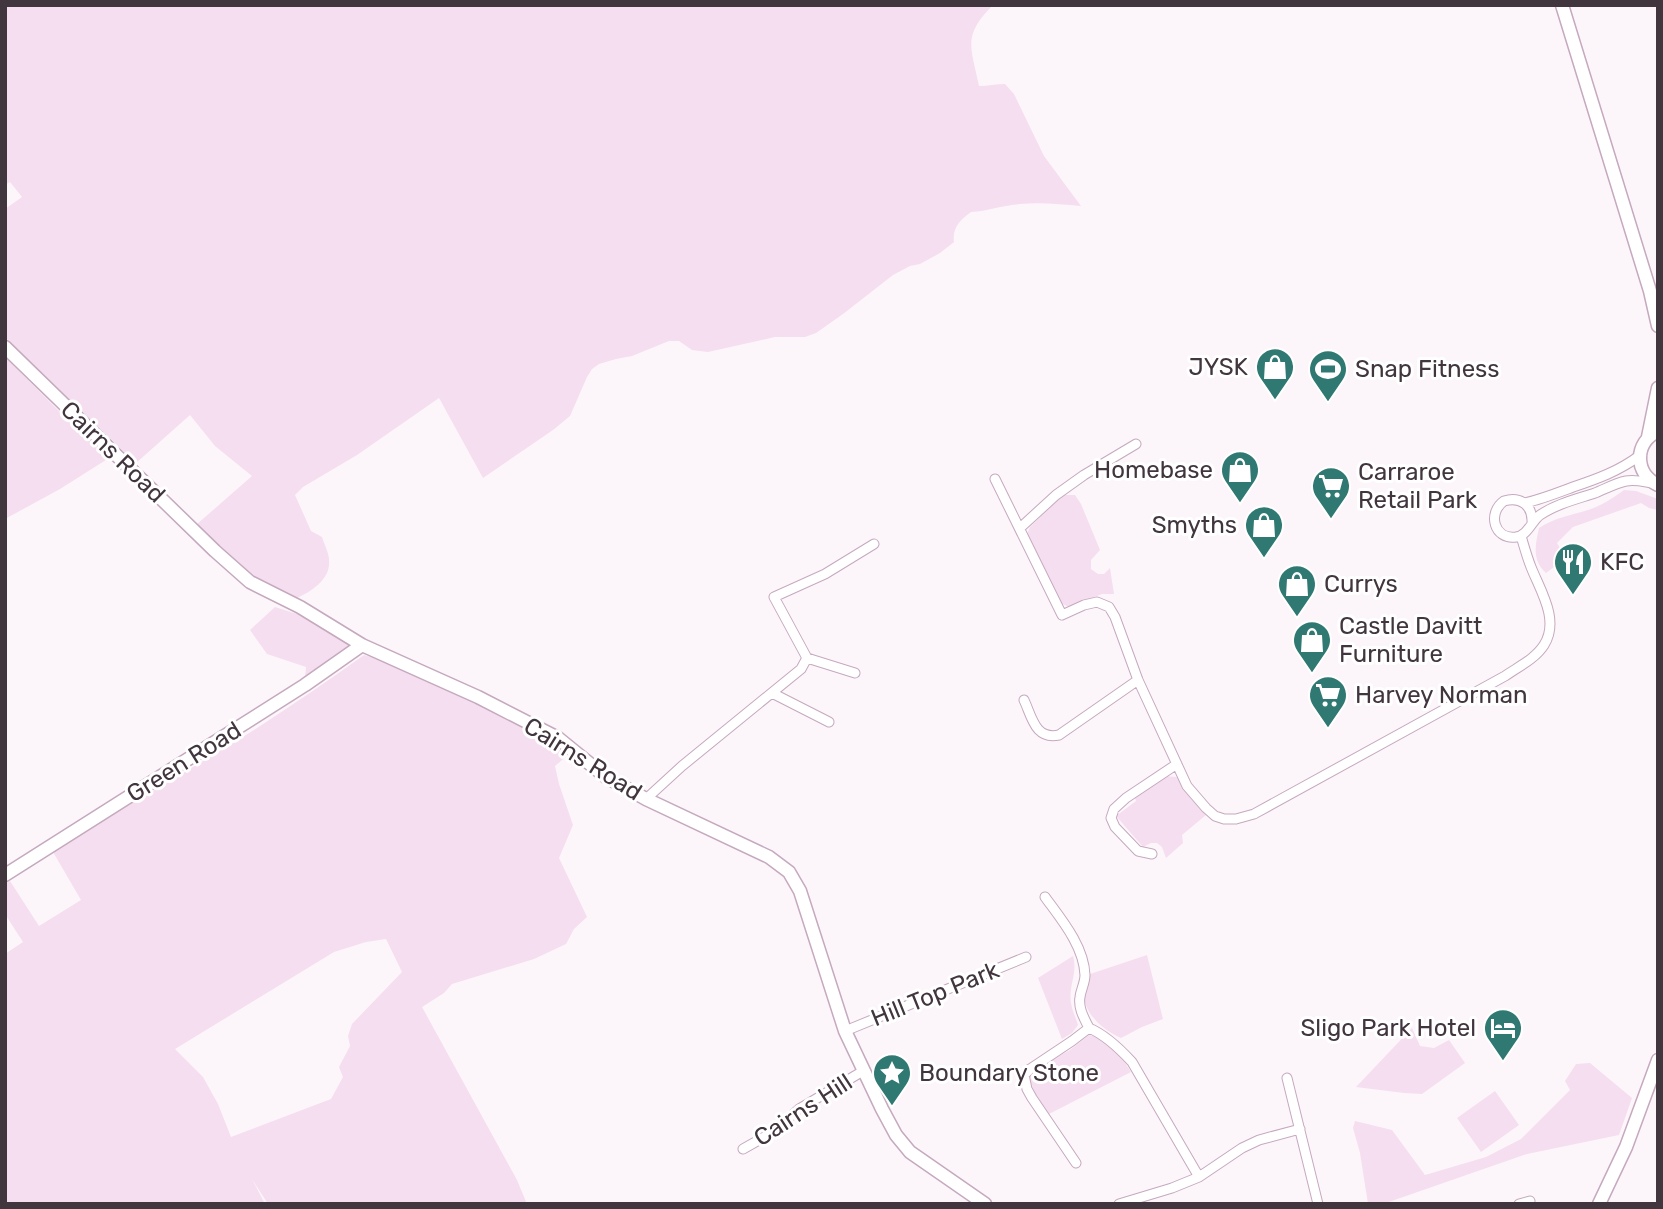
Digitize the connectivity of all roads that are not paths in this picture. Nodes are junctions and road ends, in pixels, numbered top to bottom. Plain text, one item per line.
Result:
1 (1562, 5) edge
2 (1658, 326) edge
3 (5, 347) edge
4 (1658, 388) edge
5 (1653, 434) edge
6 (1136, 444) dead end
7 (1639, 456) junction
8 (995, 479) dead end
9 (1656, 484) edge
10 (1525, 503) junction
11 (1532, 523) junction
12 (1020, 528) junction
13 (1521, 536) junction
14 (874, 544) dead end
15 (362, 645) junction
16 (807, 658) junction
17 (855, 673) dead end
18 (1138, 680) junction
19 (772, 693) junction
20 (1024, 700) dead end
21 (830, 722) dead end
22 (1177, 764) junction
23 (646, 799) junction
24 (1152, 854) dead end
25 (5, 876) edge
26 (1045, 897) dead end
27 (1026, 957) dead end
28 (1089, 1028) junction
29 (845, 1031) junction
30 (1658, 1060) edge
31 (863, 1071) junction
32 (1287, 1078) dead end
33 (1654, 1084) edge
34 (1300, 1129) junction
35 (743, 1149) dead end
36 (1076, 1163) dead end
37 (1199, 1177) junction
38 (970, 1199) edge
39 (1530, 1201) dead end
40 (985, 1204) edge
41 (1119, 1204) edge
42 (1318, 1204) edge
43 (1519, 1204) edge
44 (1599, 1204) edge

1 - 2 street
3 - 15 street, Cairns Road
4 - 5 street
5 - 7 street
6 - 12 street
7 - 9 street
7 - 10 street
8 - 12 street
9 - 11 street
10 - 11 street
10 - 13 street
11 - 13 street
12 - 18 street
13 - 22 street
14 - 16 street
15 - 23 street, Cairns Road
15 - 25 street, Green Road
16 - 17 street
16 - 19 street
18 - 20 street
18 - 22 street
19 - 21 street
19 - 23 street
22 - 24 street
23 - 29 street, Cairns Road
26 - 28 street
27 - 29 street, Hill Top Park
28 - 36 street
28 - 37 street
29 - 31 street, Cairns Road
30 - 33 street
31 - 35 street, Cairns Hill
31 - 38 street, Cairns Road
32 - 34 street
33 - 44 street
34 - 37 street
34 - 42 street
37 - 41 street
38 - 40 street, Cairns Road
39 - 43 street

